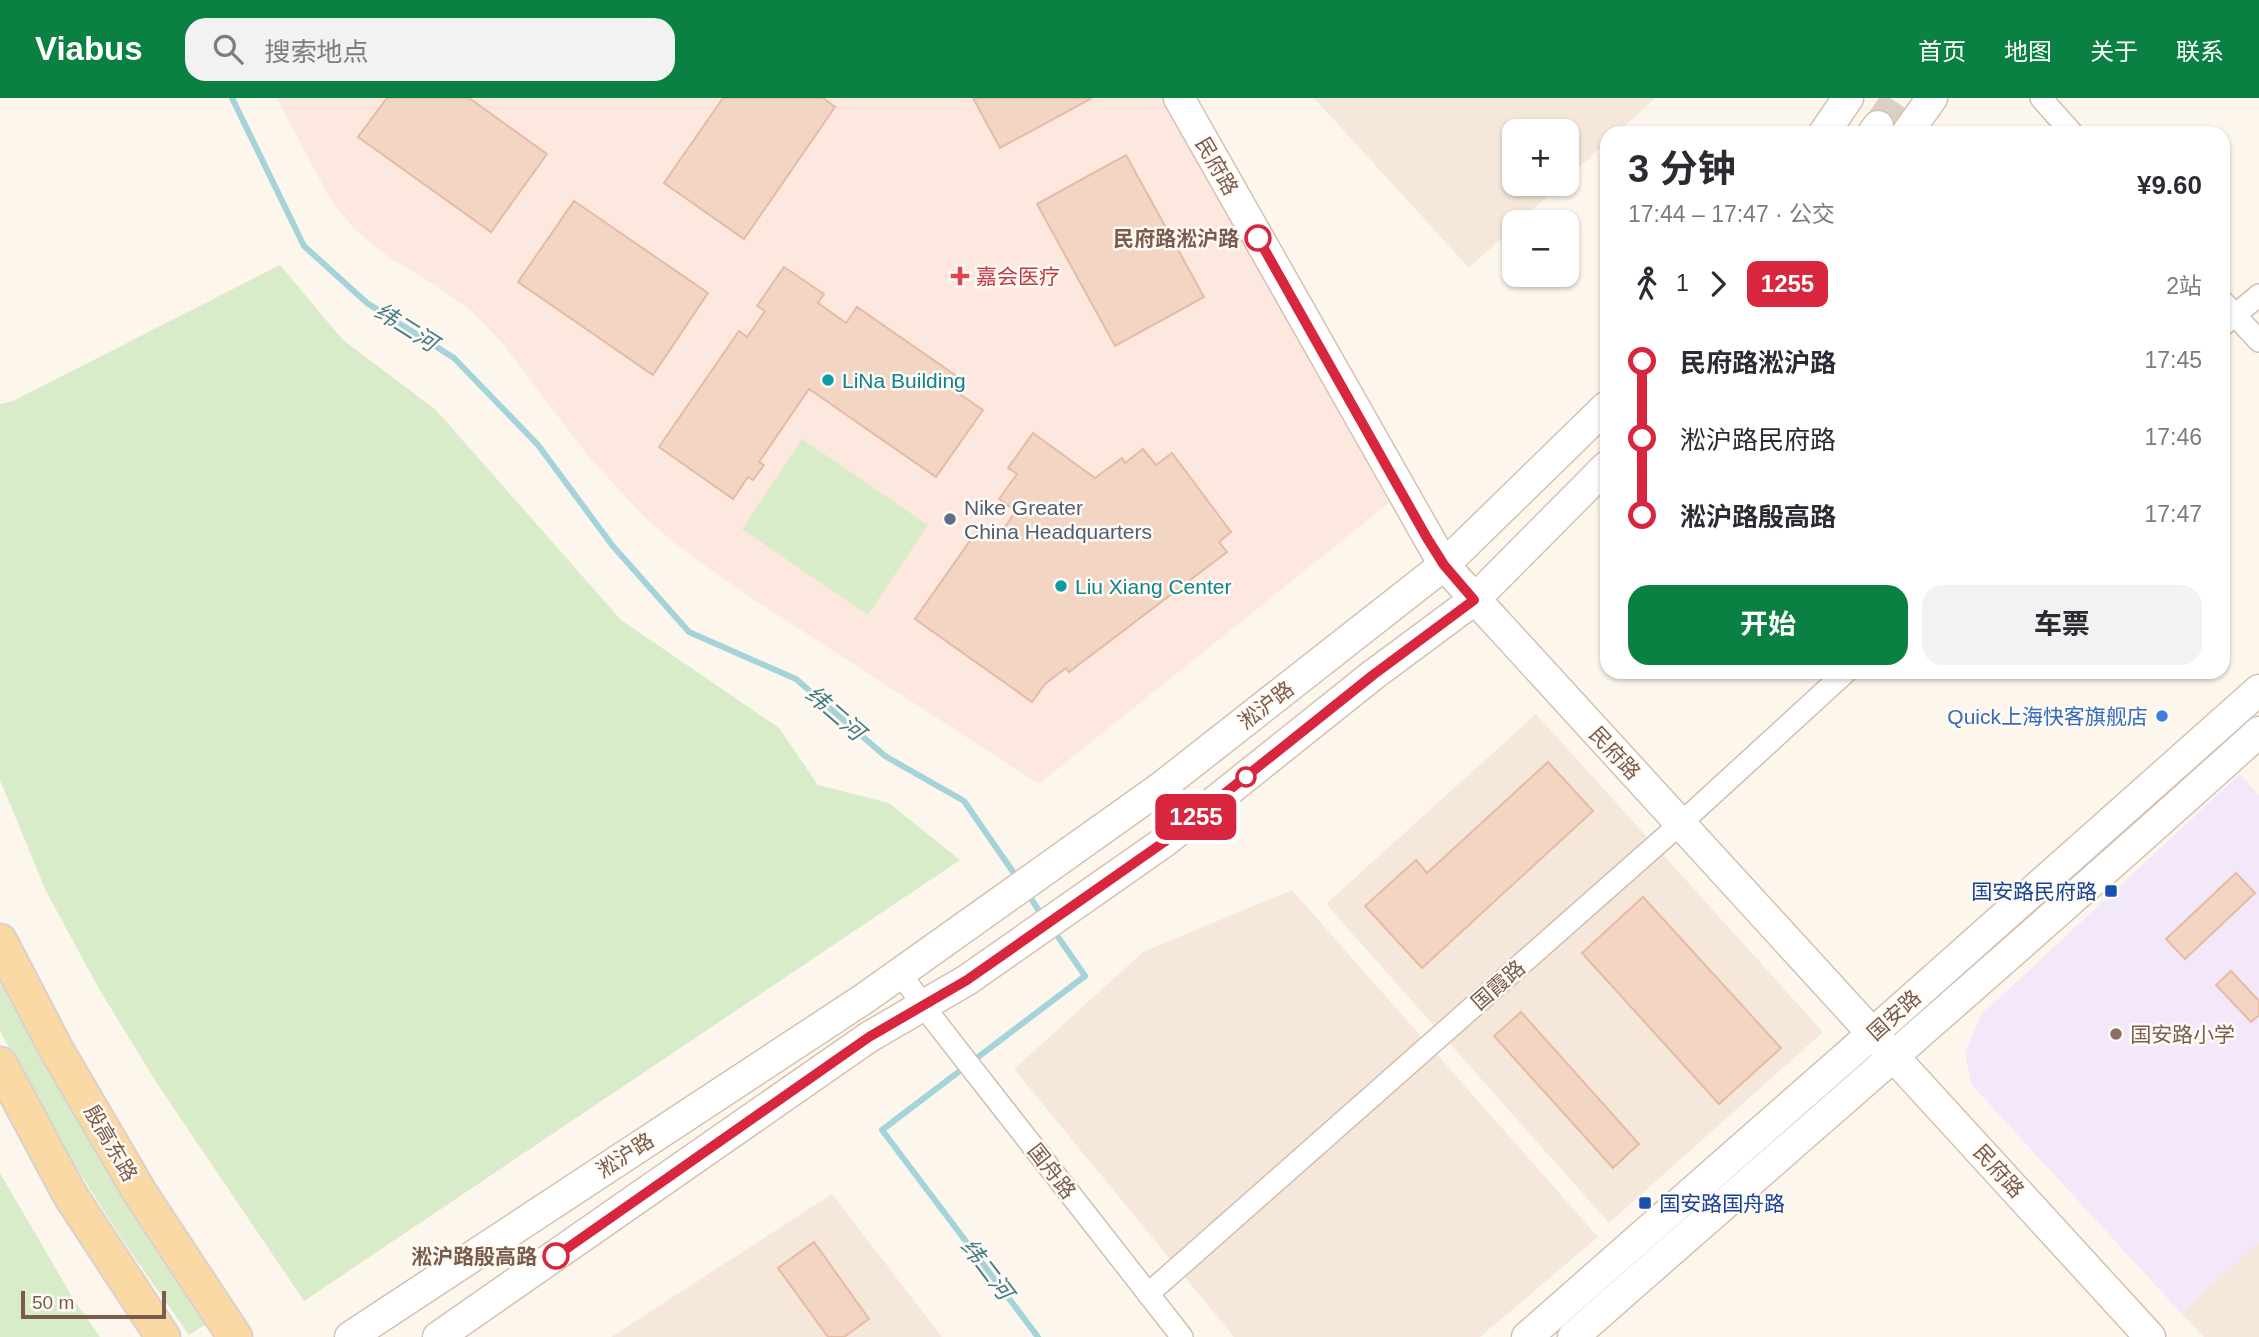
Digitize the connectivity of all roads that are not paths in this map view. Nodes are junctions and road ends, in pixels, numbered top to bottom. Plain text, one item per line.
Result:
1 (1178, 98) edge
2 (1932, 98) edge
3 (2041, 98) edge
4 (1913, 126) edge
5 (2066, 126) edge
6 (2259, 295) edge
7 (2230, 312) edge
8 (2230, 317) edge
9 (2259, 341) edge
10 (1600, 414) edge
11 (1600, 473) edge
12 (1444, 565) junction
13 (1474, 600) junction
14 (1838, 679) edge
15 (2259, 690) edge
16 (2259, 732) edge
17 (1680, 824) junction
18 (0, 941) edge
19 (900, 972) junction
20 (924, 1006) junction
21 (1883, 1044) junction
22 (0, 1064) edge
23 (1148, 1294) junction
24 (163, 1337) edge
25 (235, 1337) edge
26 (350, 1337) edge
27 (438, 1337) edge
28 (1182, 1337) edge
29 (1527, 1337) edge
30 (1573, 1337) edge
31 (2150, 1337) edge

1 - 12 street, 民府路
2 - 4 street
3 - 5 street
6 - 7 street
8 - 9 street
10 - 12 street, 淞沪路
11 - 13 street, 淞沪路
12 - 13 street, 民府路
12 - 19 street, 淞沪路
13 - 17 street, 民府路
13 - 20 street, 淞沪路
14 - 17 street, 国霞路
15 - 21 street, 国安路
16 - 21 street, 国安路
17 - 21 street, 民府路
17 - 23 street, 国霞路
18 - 25 main road, 殷高东路
19 - 20 street
19 - 26 street, 淞沪路
20 - 23 street, 国舟路
20 - 27 street, 淞沪路
21 - 29 street, 国安路
21 - 30 street, 国安路
21 - 31 street, 民府路
22 - 24 main road
23 - 28 street, 国舟路

